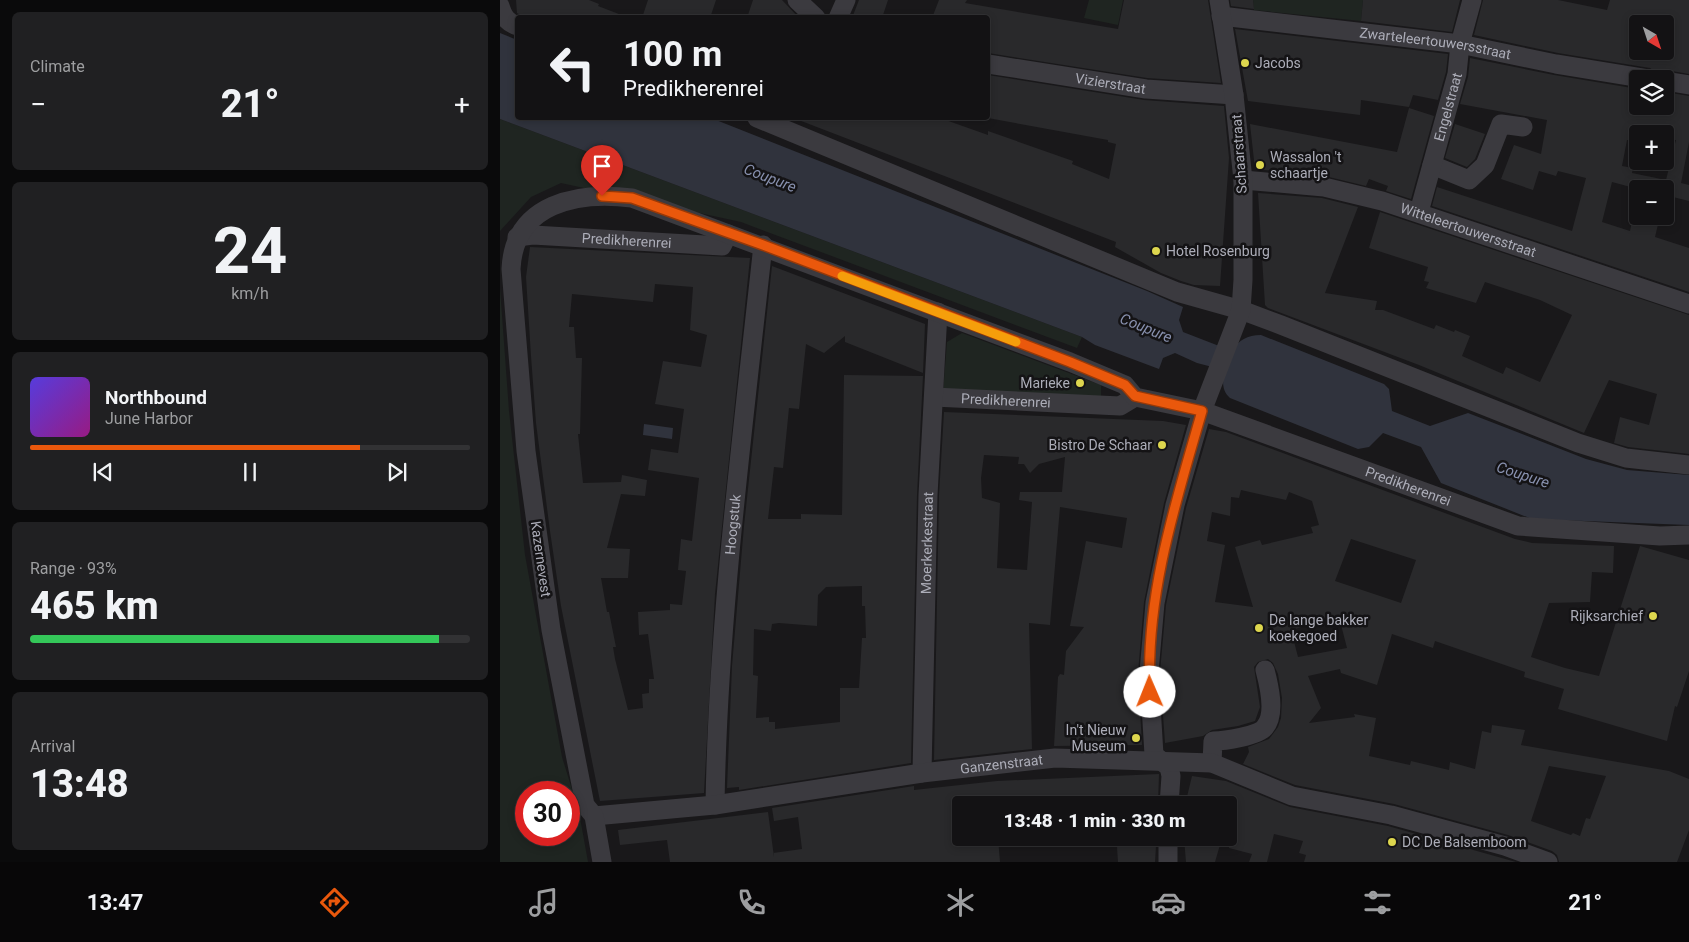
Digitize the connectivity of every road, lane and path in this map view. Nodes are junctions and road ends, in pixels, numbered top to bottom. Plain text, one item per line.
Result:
1 (797, 0) edge
2 (846, 0) edge
3 (1472, 0) edge
4 (1220, 8) edge
5 (813, 15) edge
6 (839, 15) edge
7 (1460, 44) junction
8 (990, 64) edge
9 (1629, 76) edge
10 (1674, 83) edge
11 (1689, 85) edge
12 (1234, 95) junction
13 (769, 120) edge
14 (794, 124) edge
15 (1523, 127) dead end
16 (1432, 165) junction
17 (1242, 180) junction
18 (1419, 212) junction
19 (728, 234) junction
20 (514, 244) junction
21 (763, 245) junction
22 (1689, 304) edge
23 (938, 312) junction
24 (1237, 318) junction
25 (1135, 396) junction
26 (934, 397) junction
27 (1202, 411) junction
28 (1689, 465) edge
29 (1689, 535) edge
30 (1265, 670) dead end
31 (1160, 761) junction
32 (1212, 763) junction
33 (922, 773) junction
34 (1169, 796) edge
35 (715, 805) junction
36 (594, 816) junction
37 (1168, 846) edge
38 (602, 862) edge
39 (1168, 862) edge
40 (1548, 862) edge

1 - 5 street
2 - 6 street
3 - 7 street, Engelstraat
4 - 7 street, Zwarteleertouwersstraat
4 - 12 street, Schaarstraat
7 - 9 street, Zwarteleertouwersstraat
7 - 16 street, Engelstraat
8 - 12 street, Vizierstraat
10 - 11 street
12 - 17 street, Schaarstraat
13 - 14 street
14 - 24 street
15 - 16 street
16 - 18 street, Engelstraat
17 - 18 street, Witteleertouwersstraat
17 - 24 street, Schaarstraat
18 - 22 street, Witteleertouwersstraat
19 - 20 street, Predikherenrei
19 - 20 street, Predikherenrei
19 - 21 street, Predikherenrei
20 - 36 street, Kazernevest
21 - 23 street, Predikherenrei
21 - 35 street, Hoogstuk
23 - 25 street, Predikherenrei
23 - 26 street, Moerkerkestraat
24 - 27 street, Schaarstraat
24 - 28 street
25 - 26 street, Predikherenrei
25 - 27 street, Predikherenrei
26 - 33 street, Moerkerkestraat
27 - 29 street, Predikherenrei
27 - 31 street, Schaarstraat
30 - 32 street
31 - 32 street, Ganzenstraat
31 - 33 street, Ganzenstraat
31 - 34 street, Schaarstraat
32 - 40 street, Ganzenstraat
33 - 35 street, Ganzenstraat
35 - 36 street, Ganzenstraat
36 - 38 street, Kazernevest
37 - 39 street

